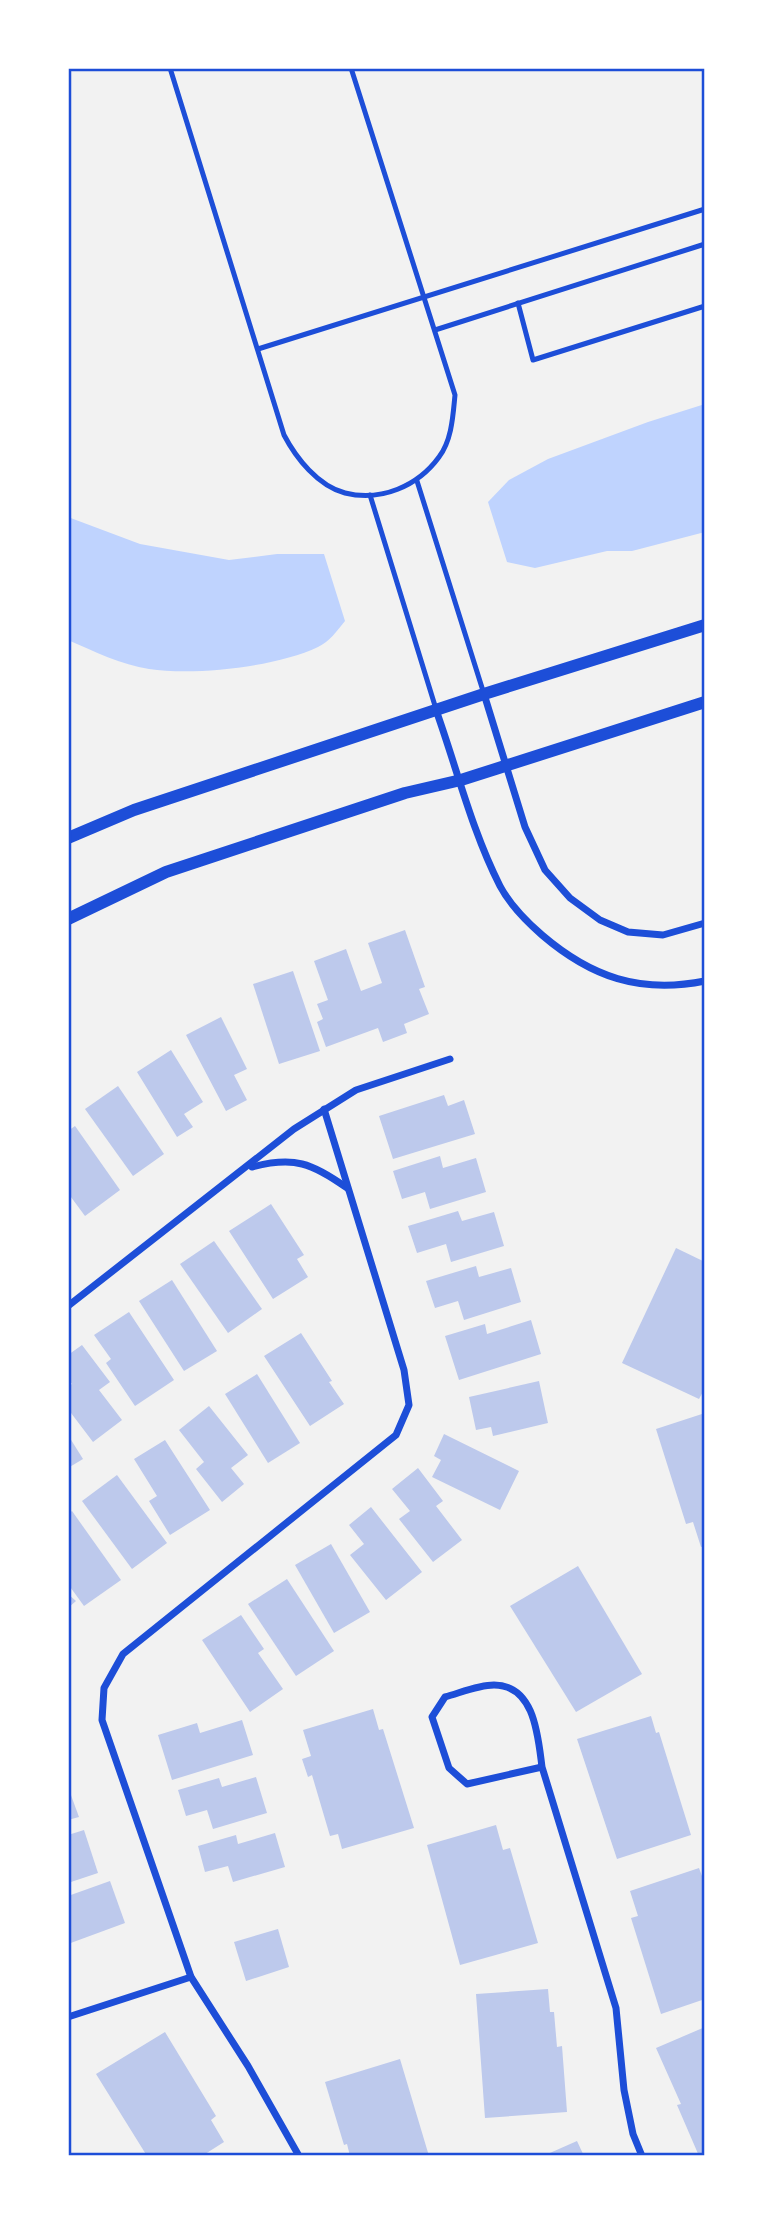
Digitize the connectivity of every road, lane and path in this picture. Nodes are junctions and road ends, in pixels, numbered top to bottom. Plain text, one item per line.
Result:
1 (170, 68) edge
2 (351, 68) edge
3 (705, 209) edge
4 (705, 244) edge
5 (424, 297) junction
6 (518, 303) junction
7 (705, 306) edge
8 (435, 330) junction
9 (258, 349) junction
10 (417, 481) junction
11 (370, 495) junction
12 (705, 625) edge
13 (484, 694) junction
14 (705, 702) edge
15 (436, 710) junction
16 (506, 765) junction
17 (461, 780) junction
18 (68, 838) edge
19 (68, 919) edge
20 (705, 923) edge
21 (705, 981) edge
22 (450, 1059) dead end
23 (324, 1109) junction
24 (247, 1168) junction
25 (348, 1188) junction
26 (68, 1306) edge
27 (542, 1768) junction
28 (191, 1977) junction
29 (68, 2017) edge
30 (299, 2156) edge
31 (642, 2156) edge

1 - 9 lane
2 - 5 lane
3 - 5 lane
4 - 6 lane
5 - 8 lane
5 - 9 lane
6 - 7 lane
6 - 8 lane
8 - 10 lane
9 - 11 lane
10 - 11 lane
10 - 13 lane
11 - 15 lane
12 - 13 street
13 - 15 street
13 - 16 street
14 - 16 street
15 - 17 street
15 - 18 street
16 - 17 street
16 - 20 street
17 - 19 street
17 - 21 street
22 - 23 street
23 - 24 street
23 - 25 street
24 - 25 street
24 - 26 street
25 - 28 street
27 - 27 street
27 - 31 street
28 - 29 street
28 - 30 street

